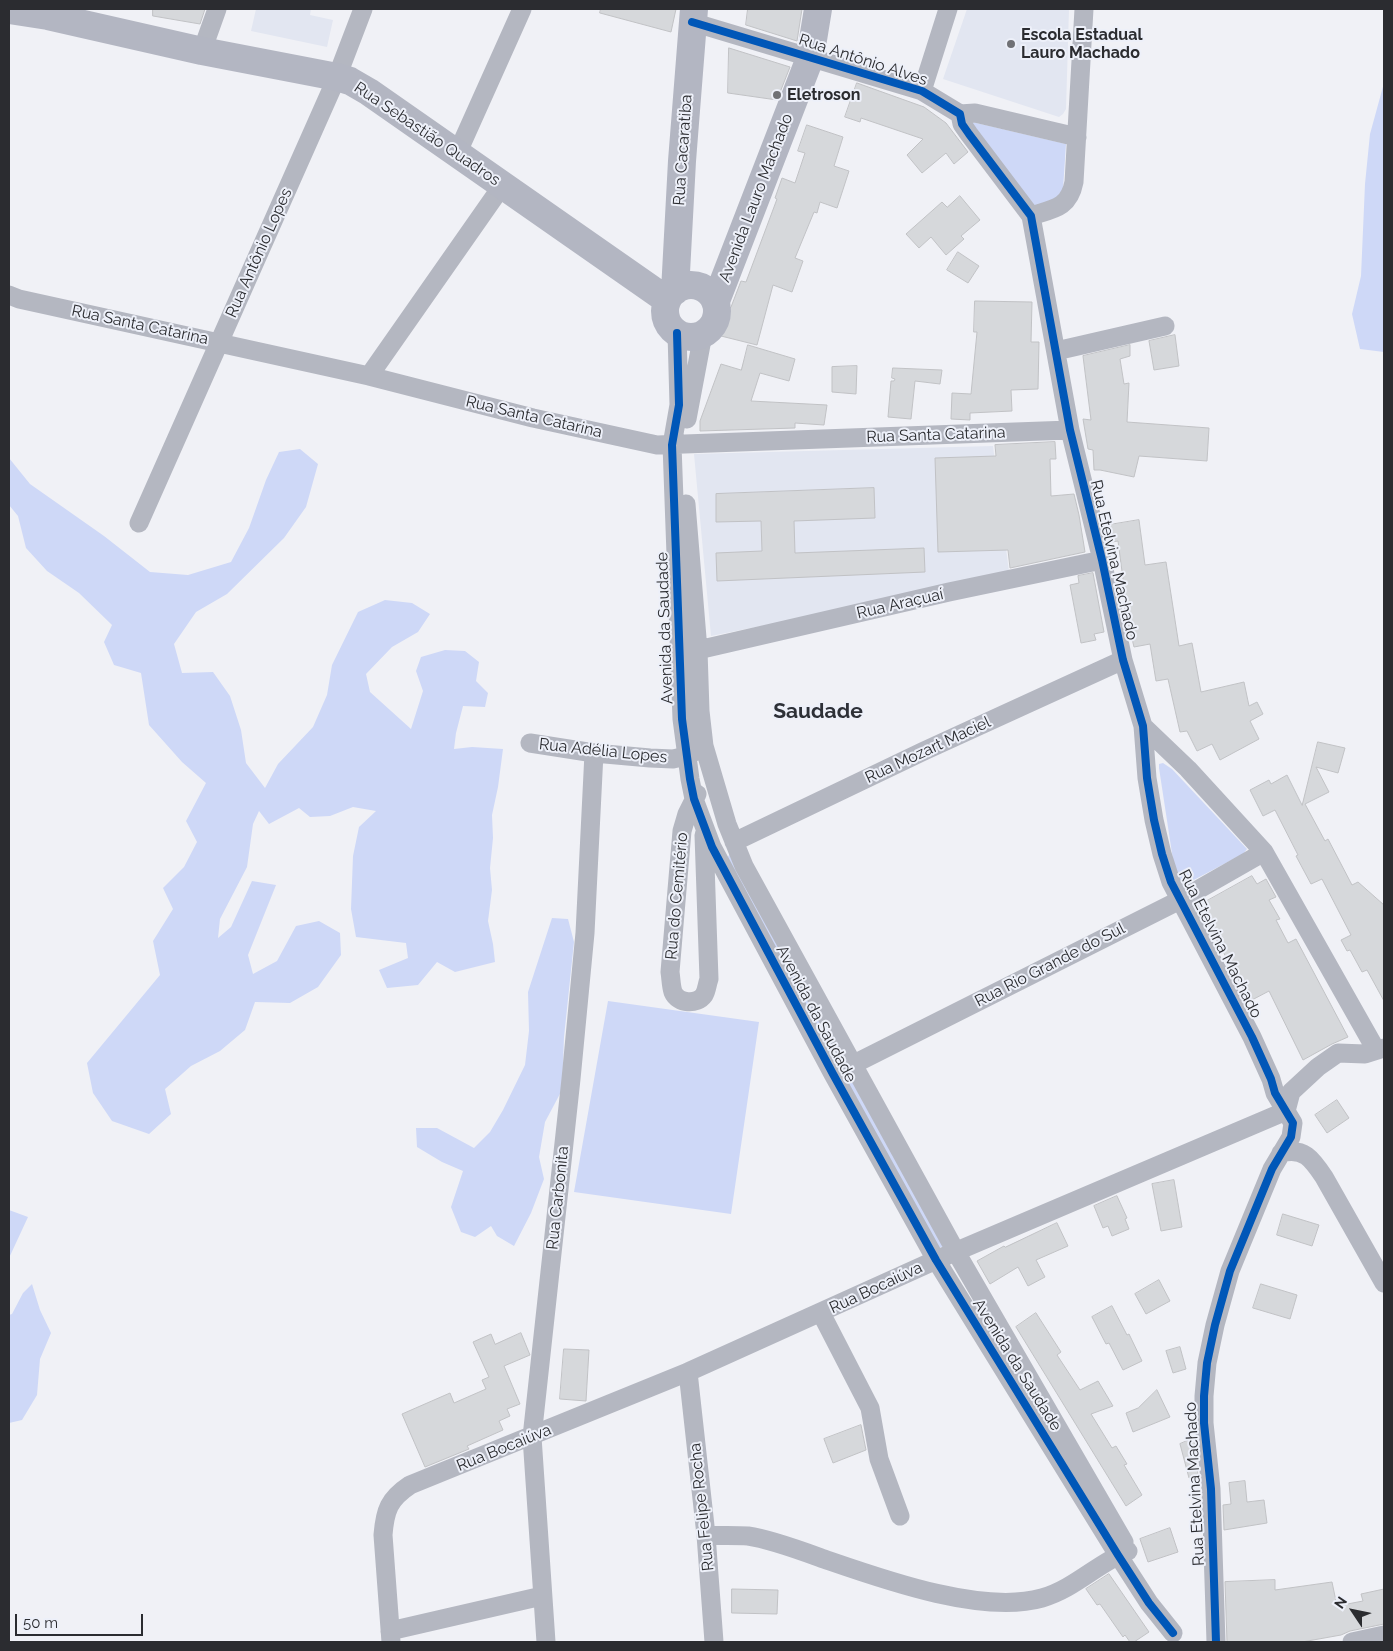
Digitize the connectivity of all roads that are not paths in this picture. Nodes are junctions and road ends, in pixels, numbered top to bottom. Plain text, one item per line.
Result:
1 (217, 9) edge
2 (363, 9) edge
3 (522, 9) edge
4 (818, 9) edge
5 (948, 9) edge
6 (1084, 9) edge
7 (9, 10) edge
8 (693, 15) edge
9 (202, 51) junction
10 (810, 58) junction
11 (337, 77) junction
12 (922, 91) junction
13 (960, 114) junction
14 (1077, 137) junction
15 (457, 154) junction
16 (502, 186) junction
17 (1031, 216) junction
18 (9, 295) edge
19 (671, 295) junction
20 (716, 301) junction
21 (1165, 326) dead end
22 (690, 334) junction
23 (220, 343) junction
24 (1056, 351) junction
25 (369, 376) junction
26 (1070, 430) junction
27 (677, 445) junction
28 (139, 524) dead end
29 (1102, 560) junction
30 (698, 650) junction
31 (1122, 660) junction
32 (1143, 726) junction
33 (530, 743) dead end
34 (704, 746) junction
35 (594, 753) junction
36 (686, 756) junction
37 (711, 769) junction
38 (694, 798) junction
39 (718, 799) junction
40 (703, 825) junction
41 (734, 842) junction
42 (1264, 852) junction
43 (1180, 900) junction
44 (1380, 1049) edge
45 (853, 1065) junction
46 (833, 1074) junction
47 (1286, 1110) junction
48 (1281, 1153) junction
49 (956, 1252) junction
50 (936, 1260) junction
51 (1384, 1283) edge
52 (821, 1313) junction
53 (688, 1372) junction
54 (532, 1437) junction
55 (900, 1516) dead end
56 (706, 1535) junction
57 (1123, 1553) junction
58 (542, 1596) junction
59 (1384, 1635) edge
60 (391, 1636) edge
61 (1175, 1638) edge
62 (546, 1642) edge
63 (714, 1642) edge
64 (1216, 1642) edge
65 (1352, 1642) edge

1 - 9 street
2 - 11 street, Rua Antônio Lopes
3 - 15 street
4 - 10 street, Avenida Lauro Machado
5 - 12 street
6 - 14 street
7 - 9 street, Rua Sebastião Quadros
8 - 10 street, Rua Antônio Alves
8 - 19 street, Rua Cacaratiba
9 - 11 street, Rua Sebastião Quadros
10 - 12 street, Rua Antônio Alves
10 - 20 street, Avenida Lauro Machado
11 - 15 street, Rua Sebastião Quadros
11 - 23 street, Rua Antônio Lopes
12 - 13 street, Rua Antônio Alves
13 - 14 street
13 - 17 street
14 - 17 street
15 - 16 street, Rua Sebastião Quadros
16 - 19 street, Rua Sebastião Quadros
16 - 25 street
17 - 24 street, Rua Etelvina Machado
18 - 23 street, Rua Santa Catarina
19 - 20 street
19 - 22 street
20 - 22 street
21 - 24 street
22 - 27 street, Avenida da Saudade
22 - 27 street, Avenida da Saudade
23 - 25 street, Rua Santa Catarina
23 - 28 street, Rua Antônio Lopes
24 - 26 street, Rua Etelvina Machado
25 - 27 street, Rua Santa Catarina
26 - 27 street, Rua Santa Catarina
26 - 29 street, Rua Etelvina Machado
27 - 30 street, Avenida da Saudade
27 - 36 street, Avenida da Saudade
29 - 30 street, Rua Araçuaí
29 - 31 street, Rua Etelvina Machado
30 - 34 street, Avenida da Saudade
31 - 32 street, Rua Etelvina Machado
31 - 41 street, Rua Mozart Maciel
32 - 42 street, Rua Etelvina Machado
32 - 43 street, Rua Etelvina Machado
33 - 35 street, Rua Adélia Lopes
34 - 36 street, Rua Adélia Lopes
34 - 37 street, Avenida da Saudade
35 - 36 street, Rua Adélia Lopes
35 - 54 street, Rua Carbonita
36 - 38 street, Avenida da Saudade
37 - 38 street, Rua do Cemitério
37 - 39 street, Avenida da Saudade
38 - 40 street, Avenida da Saudade
38 - 40 street, Rua do Cemitério
39 - 40 street
39 - 41 street, Avenida da Saudade
40 - 46 street, Avenida da Saudade
41 - 45 street, Avenida da Saudade
42 - 43 street, Rua Rio Grande do Sul
42 - 44 street, Rua Etelvina Machado
43 - 45 street, Rua Rio Grande do Sul
43 - 47 street, Rua Etelvina Machado
44 - 47 street
45 - 46 street, Rua Rio Grande do Sul
45 - 49 street, Avenida da Saudade
46 - 50 street, Avenida da Saudade
47 - 48 street, Rua Etelvina Machado
47 - 49 street, Rua Bocaiúva
48 - 51 street
48 - 64 street, Rua Etelvina Machado
49 - 50 street, Rua Bocaiúva
49 - 57 street, Avenida da Saudade
50 - 52 street, Rua Bocaiúva
50 - 57 street, Avenida da Saudade
52 - 53 street, Rua Bocaiúva
52 - 55 street
53 - 54 street, Rua Bocaiúva
53 - 56 street, Rua Felipe Rocha
54 - 58 street, Rua Carbonita
54 - 60 street, Rua Bocaiúva
56 - 57 street
56 - 63 street, Rua Felipe Rocha
57 - 61 street, Avenida da Saudade
58 - 60 street
58 - 62 street, Rua Carbonita
59 - 65 street

